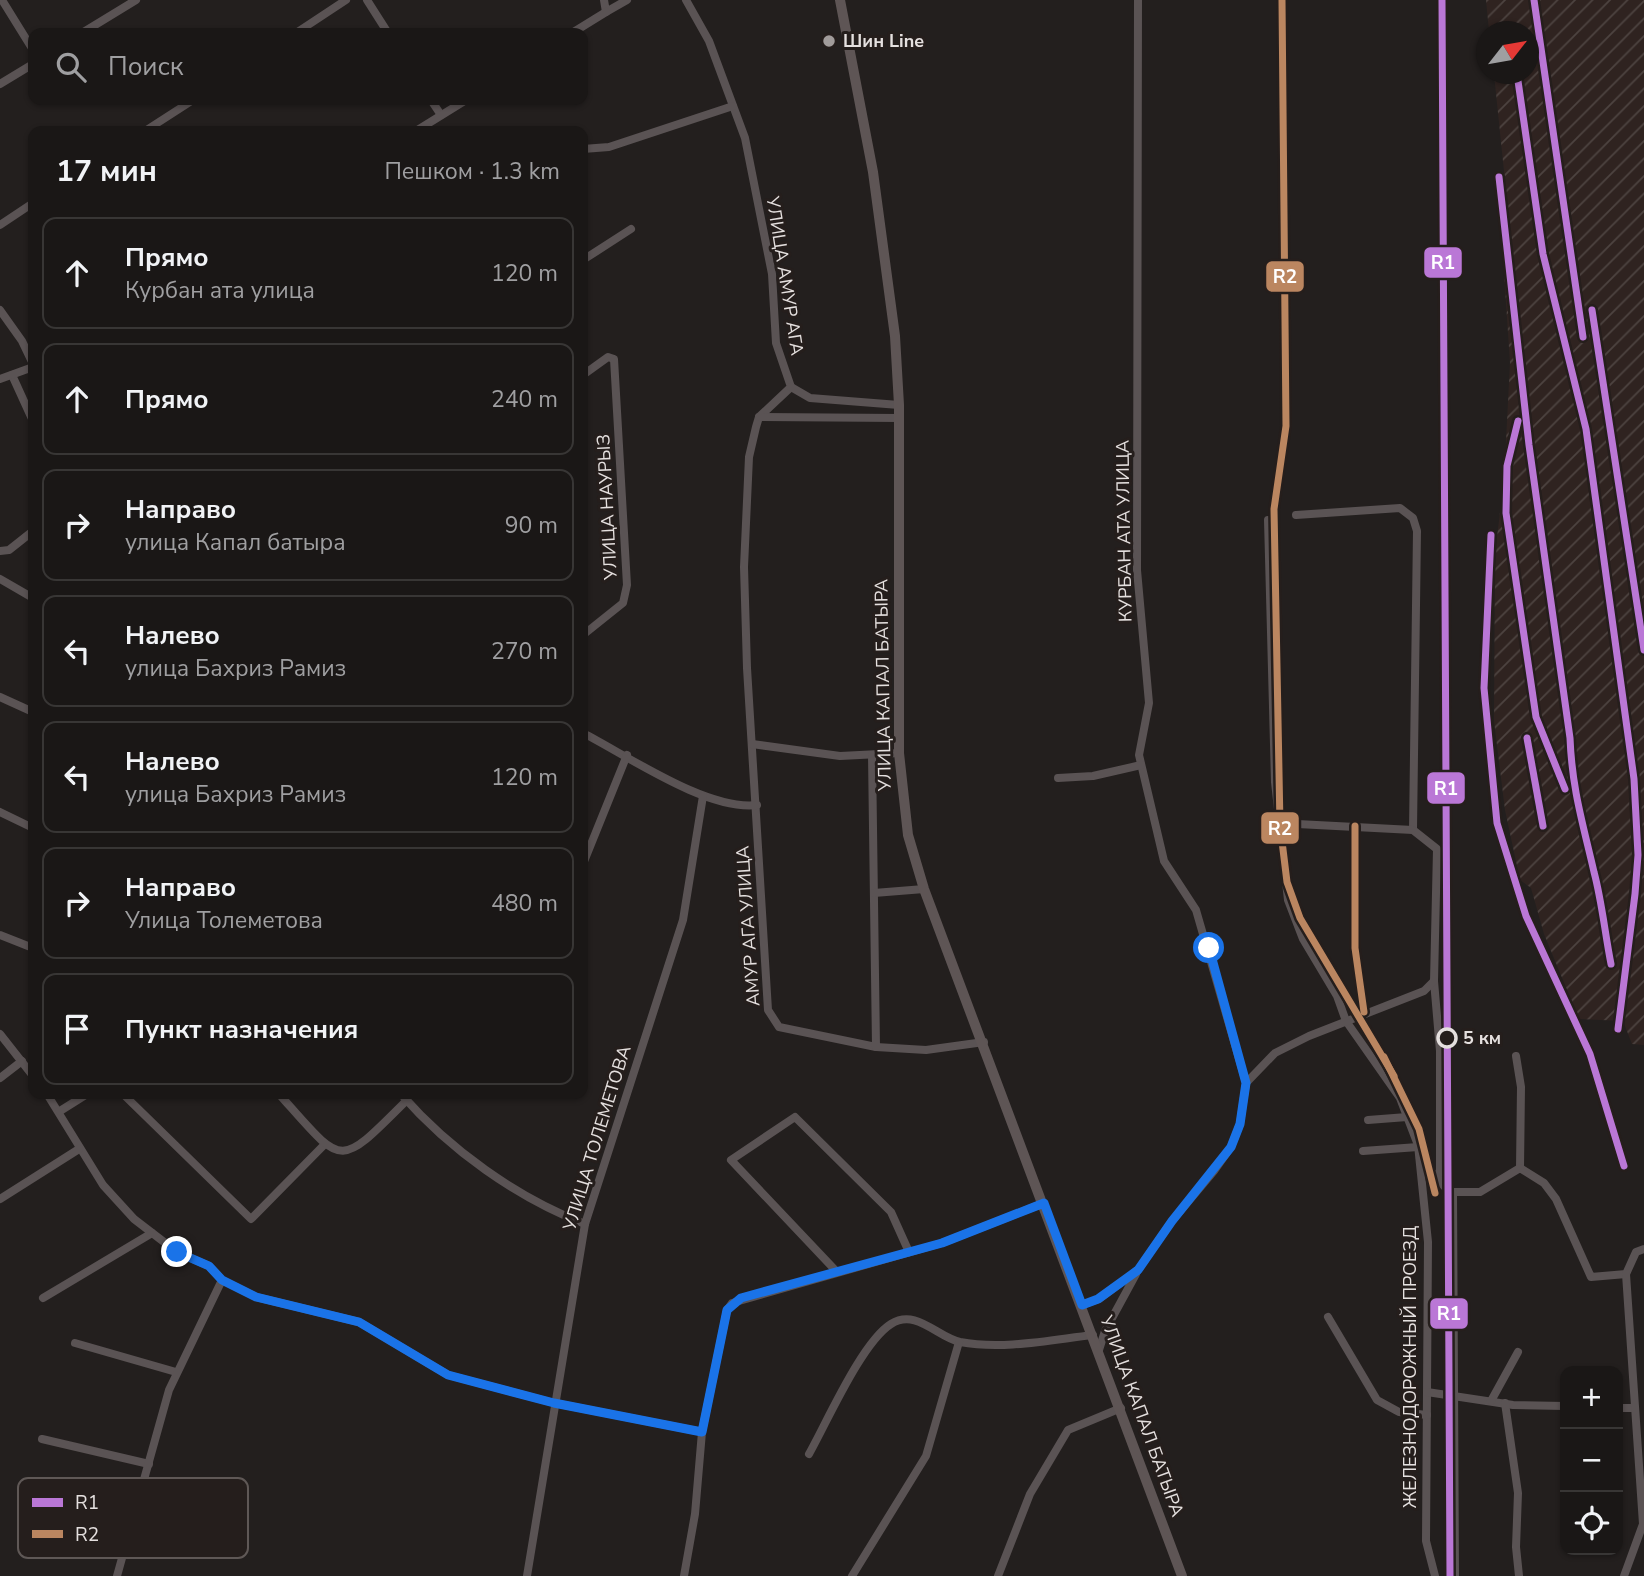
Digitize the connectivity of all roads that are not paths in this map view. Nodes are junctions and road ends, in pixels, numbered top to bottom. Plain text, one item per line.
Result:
1 (2, 0) edge
2 (135, 0) edge
3 (346, 0) edge
4 (367, 0) edge
5 (604, 0) edge
6 (627, 0) edge
7 (686, 0) edge
8 (840, 0) edge
9 (1138, 0) edge
10 (606, 12) junction
11 (90, 28) edge
12 (304, 28) edge
13 (385, 28) edge
14 (580, 28) edge
15 (28, 42) edge
16 (28, 67) edge
17 (0, 84) edge
18 (185, 105) edge
19 (434, 105) edge
20 (458, 105) edge
21 (733, 106) junction
22 (441, 115) junction
23 (153, 126) edge
24 (424, 126) edge
25 (588, 147) edge
26 (28, 206) edge
27 (0, 225) edge
28 (631, 229) dead end
29 (588, 257) edge
30 (0, 310) edge
31 (28, 354) edge
32 (28, 367) edge
33 (588, 371) edge
34 (12, 375) junction
35 (0, 379) edge
36 (791, 387) junction
37 (899, 405) junction
38 (28, 410) edge
39 (759, 417) junction
40 (898, 418) junction
41 (1296, 515) dead end
42 (1268, 520) dead end
43 (28, 534) edge
44 (4, 551) edge
45 (0, 560) edge
46 (0, 579) edge
47 (28, 595) edge
48 (588, 631) edge
49 (0, 696) edge
50 (28, 710) edge
51 (588, 736) edge
52 (752, 744) junction
53 (900, 753) junction
54 (626, 755) junction
55 (872, 755) junction
56 (1141, 765) junction
57 (1058, 778) dead end
58 (703, 796) junction
59 (757, 805) junction
60 (0, 812) edge
61 (1278, 823) junction
62 (28, 826) edge
63 (1413, 831) junction
64 (588, 851) edge
65 (924, 888) junction
66 (874, 893) junction
67 (0, 935) edge
68 (28, 946) edge
69 (1434, 981) junction
70 (1346, 1021) junction
71 (0, 1034) edge
72 (984, 1042) junction
73 (876, 1047) junction
74 (1516, 1056) dead end
75 (22, 1061) junction
76 (28, 1069) edge
77 (0, 1078) edge
78 (1246, 1083) junction
79 (51, 1099) edge
80 (79, 1099) edge
81 (128, 1099) edge
82 (283, 1099) edge
83 (402, 1099) edge
84 (406, 1099) edge
85 (60, 1111) junction
86 (1407, 1117) junction
87 (1368, 1120) dead end
88 (324, 1145) junction
89 (1419, 1147) junction
90 (79, 1149) junction
91 (1363, 1151) dead end
92 (1420, 1158) junction
93 (1520, 1168) junction
94 (1440, 1181) junction
95 (1453, 1192) junction
96 (0, 1199) edge
97 (1044, 1203) junction
98 (584, 1224) junction
99 (152, 1233) junction
100 (1644, 1249) edge
101 (909, 1252) junction
102 (1138, 1270) junction
103 (837, 1272) junction
104 (1626, 1274) junction
105 (222, 1280) junction
106 (43, 1298) dead end
107 (1082, 1305) junction
108 (1328, 1317) dead end
109 (1093, 1335) junction
110 (959, 1342) junction
111 (75, 1343) dead end
112 (1099, 1350) junction
113 (1518, 1352) dead end
114 (176, 1372) junction
115 (1427, 1392) junction
116 (1454, 1396) junction
117 (1490, 1401) junction
118 (554, 1403) junction
119 (1505, 1403) junction
120 (1560, 1406) edge
121 (1121, 1408) junction
122 (1623, 1408) edge
123 (1633, 1408) junction
124 (1427, 1415) junction
125 (702, 1432) junction
126 (42, 1439) dead end
127 (809, 1454) dead end
128 (149, 1464) junction
129 (145, 1478) edge
130 (122, 1558) edge
131 (117, 1576) edge
132 (527, 1576) edge
133 (684, 1576) edge
134 (852, 1576) edge
135 (998, 1576) edge
136 (1182, 1576) edge
137 (1435, 1576) edge
138 (1455, 1576) edge
139 (1519, 1576) edge
140 (1624, 1576) edge

1 - 15 street
2 - 11 street
3 - 12 street
4 - 13 street
5 - 10 street
6 - 10 street
7 - 21 street, УЛИЦА АМУР АГА
8 - 37 main road, УЛИЦА КАПАЛ БАТЫРА
9 - 56 street, КУРБАН АТА УЛИЦА
10 - 14 street
16 - 17 street
18 - 23 street
19 - 22 street
20 - 22 street
21 - 25 street
21 - 36 street, УЛИЦА АМУР АГА
22 - 24 street
26 - 27 street
28 - 29 street
30 - 31 street
32 - 34 street
33 - 48 street, УЛИЦА НАУРЫЗ
34 - 35 street
34 - 38 street
36 - 37 street
36 - 39 street
37 - 40 main road, УЛИЦА КАПАЛ БАТЫРА
39 - 40 street
39 - 52 street
40 - 53 main road, УЛИЦА КАПАЛ БАТЫРА
41 - 63 street
42 - 61 street, ЖЕЛЕЗНОДОРОЖНЫЙ ПРОЕЗД
43 - 44 street
44 - 45 street
46 - 47 street
49 - 50 street
51 - 54 street
52 - 55 street
52 - 59 street
53 - 55 street
53 - 65 main road, УЛИЦА КАПАЛ БАТЫРА
54 - 58 street
54 - 64 street
55 - 66 street
56 - 57 street
56 - 78 street, КУРБАН АТА УЛИЦА
58 - 59 street
58 - 98 street, УЛИЦА ТОЛЕМЕТОВА
59 - 73 street, АМУР АГА УЛИЦА
60 - 62 street
61 - 63 street
61 - 70 street, ЖЕЛЕЗНОДОРОЖНЫЙ ПРОЕЗД
63 - 69 street
65 - 66 street
65 - 72 main road, УЛИЦА КАПАЛ БАТЫРА
66 - 73 street
67 - 68 street
69 - 70 street
69 - 94 street
70 - 78 street
70 - 86 street, ЖЕЛЕЗНОДОРОЖНЫЙ ПРОЕЗД
71 - 75 street
72 - 73 street
72 - 97 main road, УЛИЦА КАПАЛ БАТЫРА
74 - 93 street
75 - 76 street
75 - 77 street
78 - 102 street
79 - 85 street
80 - 85 street
81 - 88 street
82 - 88 street
83 - 88 street
84 - 98 street
85 - 90 street
86 - 87 street
86 - 89 street, ЖЕЛЕЗНОДОРОЖНЫЙ ПРОЕЗД
89 - 91 street
89 - 92 street, ЖЕЛЕЗНОДОРОЖНЫЙ ПРОЕЗД
90 - 96 street
90 - 99 street
92 - 94 street
92 - 115 street, ЖЕЛЕЗНОДОРОЖНЫЙ ПРОЕЗД
93 - 95 street
93 - 104 street
94 - 95 street
95 - 116 street
97 - 101 street
97 - 107 main road, УЛИЦА КАПАЛ БАТЫРА
98 - 118 street, УЛИЦА ТОЛЕМЕТОВА
99 - 105 street
99 - 106 street
100 - 104 street
101 - 103 street
101 - 103 street
102 - 107 street
102 - 112 street
103 - 125 street
104 - 123 street
105 - 114 street
105 - 118 street
107 - 109 main road, УЛИЦА КАПАЛ БАТЫРА
108 - 124 street
109 - 110 street
109 - 112 main road, УЛИЦА КАПАЛ БАТЫРА
110 - 127 street
110 - 134 street
111 - 114 street
112 - 121 main road, УЛИЦА КАПАЛ БАТЫРА
113 - 117 street
114 - 128 street
115 - 116 street
115 - 124 street, ЖЕЛЕЗНОДОРОЖНЫЙ ПРОЕЗД
116 - 117 street
116 - 138 street
117 - 119 street
118 - 125 street
118 - 132 street, УЛИЦА ТОЛЕМЕТОВА
119 - 120 street
119 - 139 street
121 - 135 street
121 - 136 main road, УЛИЦА КАПАЛ БАТЫРА
122 - 123 street
123 - 140 street
124 - 137 street, ЖЕЛЕЗНОДОРОЖНЫЙ ПРОЕЗД
125 - 133 street
126 - 128 street
128 - 129 street
130 - 131 street

